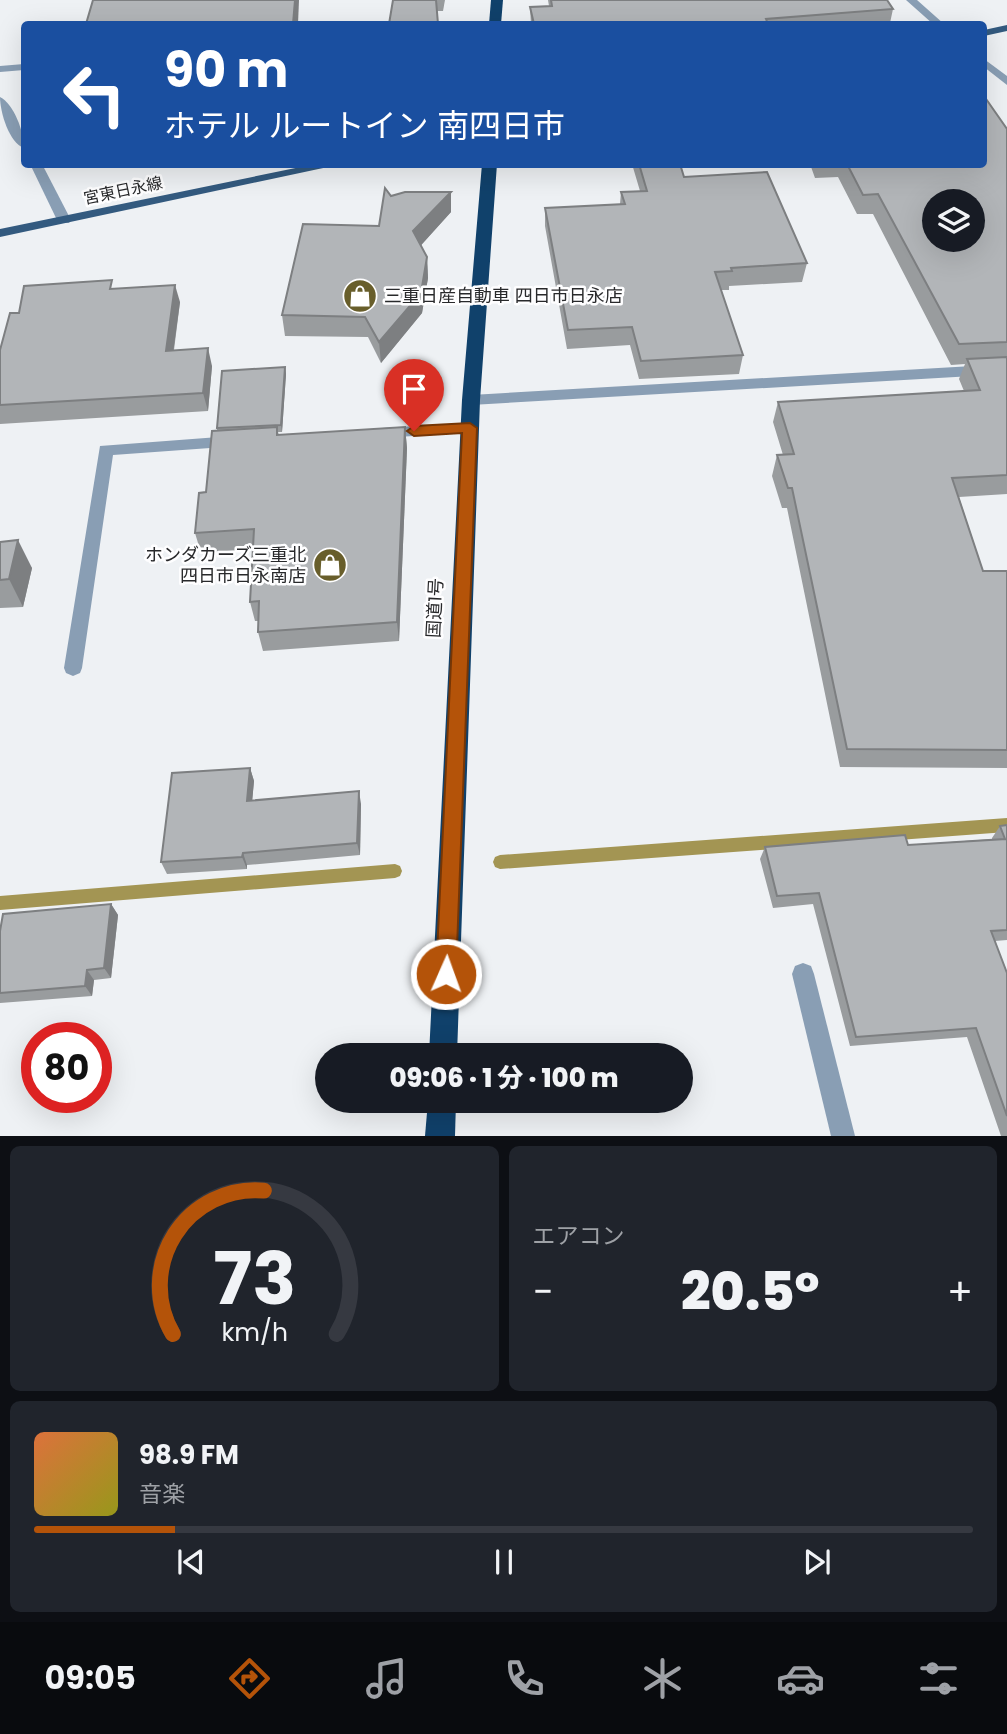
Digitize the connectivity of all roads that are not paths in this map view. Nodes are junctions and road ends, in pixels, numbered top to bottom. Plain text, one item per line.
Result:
1 (497, 0) edge
2 (911, 0) edge
3 (495, 21) edge
4 (936, 21) edge
5 (1007, 28) edge
6 (987, 32) edge
7 (987, 65) edge
8 (21, 67) edge
9 (0, 69) edge
10 (1007, 82) edge
11 (0, 101) edge
12 (21, 139) edge
13 (38, 168) edge
14 (317, 168) edge
15 (490, 168) edge
16 (64, 220) junction
17 (0, 233) edge
18 (1007, 369) edge
19 (471, 400) junction
20 (470, 428) junction
21 (358, 434) edge
22 (246, 441) edge
23 (73, 668) dead end
24 (803, 974) dead end
25 (444, 1043) edge
26 (441, 1113) edge
27 (440, 1136) edge
28 (843, 1136) edge

1 - 3 highway
2 - 4 street
5 - 6 main road
7 - 10 street
8 - 9 street
11 - 12 street
13 - 16 street
14 - 16 main road, 宮東日永線
15 - 19 highway, 国道1号
16 - 17 main road, 宮東日永線
18 - 19 street
19 - 20 highway, 国道1号
20 - 21 street
20 - 25 highway, 国道1号
22 - 23 street
24 - 28 street
26 - 27 highway

